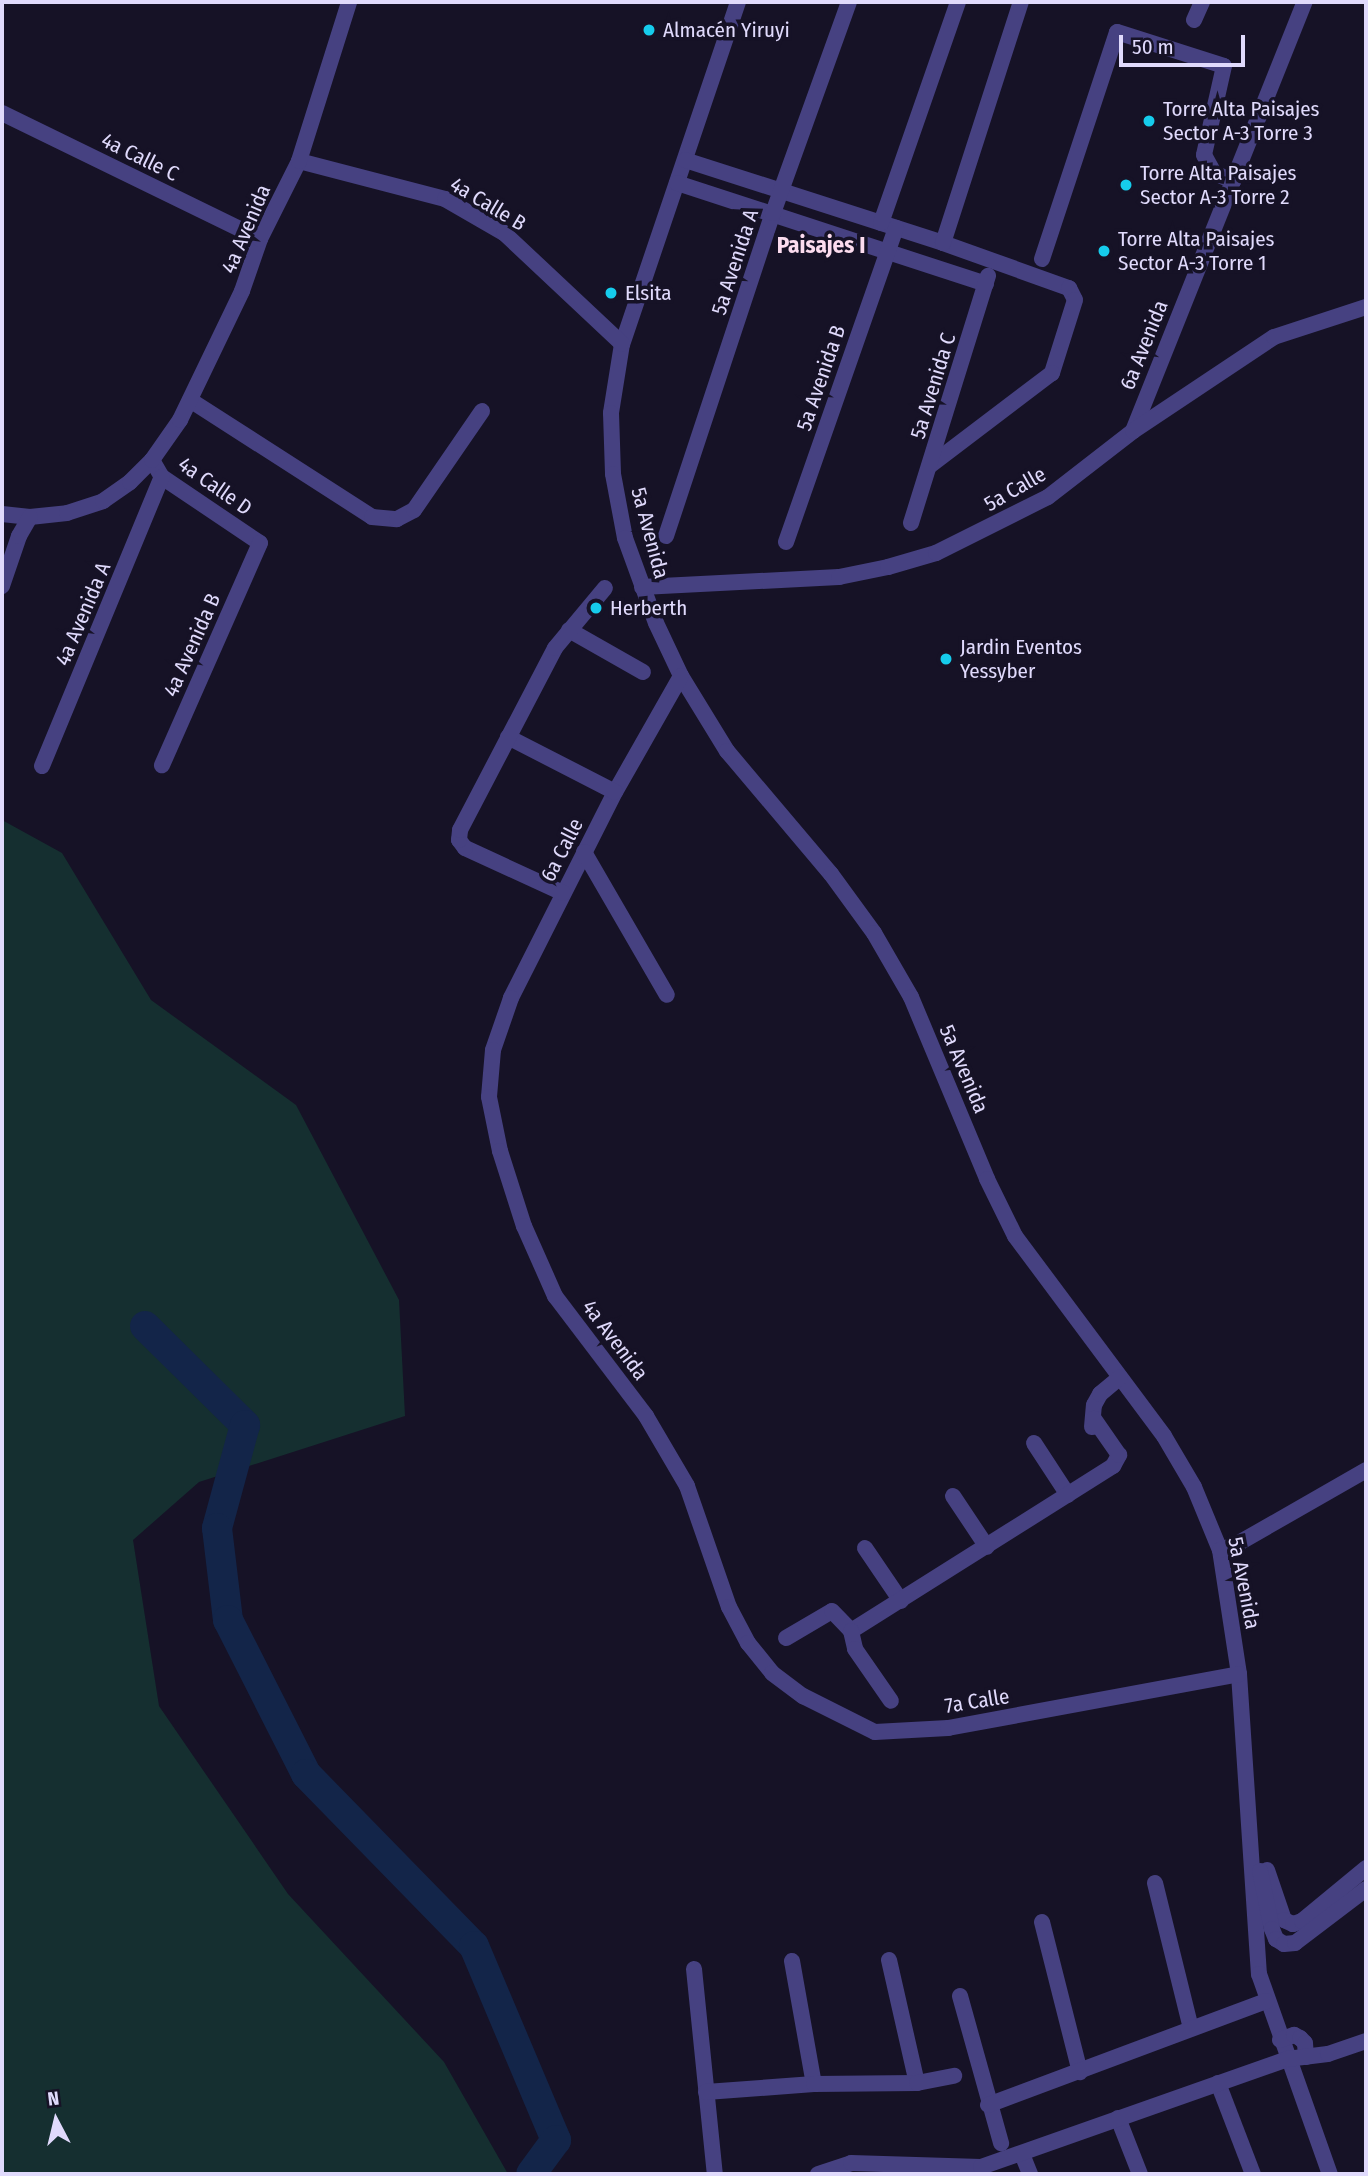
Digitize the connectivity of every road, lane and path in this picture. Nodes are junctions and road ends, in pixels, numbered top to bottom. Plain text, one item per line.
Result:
1 (349, 2) edge
2 (738, 2) edge
3 (849, 2) edge
4 (958, 2) edge
5 (1021, 2) edge
6 (1202, 2) edge
7 (1305, 2) edge
8 (1194, 20) dead end
9 (2, 113) edge
10 (685, 160) junction
11 (299, 161) junction
12 (1233, 181) junction
13 (677, 183) junction
14 (781, 190) junction
15 (773, 213) junction
16 (888, 226) junction
17 (260, 239) junction
18 (943, 243) junction
19 (887, 251) junction
20 (1042, 259) dead end
21 (993, 260) junction
22 (986, 284) junction
23 (1366, 307) edge
24 (622, 344) junction
25 (190, 400) junction
26 (482, 411) dead end
27 (1133, 431) junction
28 (152, 460) junction
29 (930, 465) junction
30 (162, 477) junction
31 (2, 514) edge
32 (30, 517) junction
33 (911, 523) dead end
34 (666, 536) dead end
35 (786, 542) dead end
36 (260, 543) joint
37 (2, 586) edge
38 (642, 587) junction
39 (605, 588) dead end
40 (569, 630) junction
41 (643, 672) dead end
42 (681, 676) junction
43 (509, 737) junction
44 (162, 765) dead end
45 (42, 766) dead end
46 (615, 792) junction
47 (584, 852) junction
48 (563, 893) junction
49 (667, 995) dead end
50 (494, 1049) joint
51 (1120, 1377) junction
52 (1034, 1444) dead end
53 (1366, 1470) edge
54 (1068, 1495) junction
55 (953, 1496) dead end
56 (987, 1547) junction
57 (865, 1548) dead end
58 (1220, 1550) junction
59 (901, 1601) junction
60 (850, 1631) junction
61 (786, 1638) dead end
62 (748, 1643) joint
63 (1239, 1674) junction
64 (891, 1701) dead end
65 (1249, 1850) junction
66 (1366, 1868) edge
67 (1155, 1883) dead end
68 (1366, 1889) edge
69 (1042, 1922) dead end
70 (889, 1960) dead end
71 (792, 1961) dead end
72 (694, 1969) dead end
73 (960, 1996) dead end
74 (1266, 2001) junction
75 (1191, 2029) junction
76 (1280, 2040) junction
77 (1366, 2041) edge
78 (1306, 2057) junction
79 (1287, 2059) junction
80 (1080, 2072) junction
81 (954, 2076) dead end
82 (917, 2083) junction
83 (1218, 2083) junction
84 (814, 2084) junction
85 (706, 2092) junction
86 (988, 2105) junction
87 (1118, 2118) junction
88 (1000, 2143) dead end
89 (1022, 2154) junction
90 (911, 2169) edge
91 (715, 2174) edge
92 (818, 2174) edge
93 (1030, 2174) edge
94 (1140, 2174) edge
95 (1253, 2174) edge
96 (1330, 2174) edge

1 - 11 street, 4a Avenida
2 - 10 street, 5a Avenida
3 - 14 street, 5a Avenida A
4 - 16 street, 5a Avenida B
5 - 18 street
6 - 8 street
7 - 12 street, 6a Avenida
9 - 17 street, 4a Calle C
10 - 13 street, 5a Avenida
10 - 14 street
11 - 17 street, 4a Avenida
11 - 24 street, 4a Calle B
12 - 20 street
12 - 27 street, 6a Avenida
13 - 15 street
13 - 24 street, 5a Avenida
14 - 15 street, 5a Avenida A
14 - 16 street
15 - 19 street
15 - 34 street, 5a Avenida A
16 - 18 street
16 - 19 street, 5a Avenida B
17 - 25 street, 4a Avenida
18 - 21 street
19 - 22 street
19 - 35 street, 5a Avenida B
21 - 22 street, 5a Avenida C
21 - 29 street
22 - 29 street, 5a Avenida C
23 - 27 street, 5a Calle
24 - 38 street, 5a Avenida
25 - 26 street
25 - 28 street, 4a Avenida
27 - 38 street, 5a Calle
28 - 30 street, 4a Calle D
28 - 32 street
29 - 33 street, 5a Avenida C
30 - 36 street, 4a Calle D
30 - 45 street, 4a Avenida A
31 - 32 street
32 - 37 street
36 - 44 street, 4a Avenida B
38 - 42 street, 5a Avenida
39 - 40 street
40 - 41 street
40 - 43 street
42 - 46 street, 6a Calle
42 - 51 street, 5a Avenida
43 - 46 street
43 - 48 street
46 - 47 street, 6a Calle
47 - 48 street, 6a Calle
47 - 49 street
48 - 50 street, 6a Calle
50 - 62 street, 4a Avenida
51 - 54 street
51 - 58 street, 5a Avenida
52 - 54 street
53 - 58 street
54 - 56 street
55 - 56 street
56 - 59 street
57 - 59 street
58 - 63 street, 5a Avenida
59 - 60 street
60 - 61 street
60 - 64 street
62 - 63 street, 7a Calle
63 - 65 street, 5a Avenida
65 - 66 street
65 - 68 street
65 - 74 street, 5a Avenida
67 - 75 street
69 - 80 street
70 - 82 street
71 - 84 street
72 - 85 street
73 - 86 street
74 - 75 street
74 - 76 street, 5a Avenida
75 - 80 street
76 - 78 street
76 - 79 street, 5a Avenida
77 - 78 street
78 - 79 street
79 - 83 street
79 - 96 street, 5a Avenida
80 - 86 street
81 - 82 street
82 - 84 street
83 - 87 street
83 - 95 street
84 - 85 street
85 - 91 street
86 - 88 street
87 - 89 street
87 - 94 street
89 - 90 street
89 - 93 street
90 - 92 street

